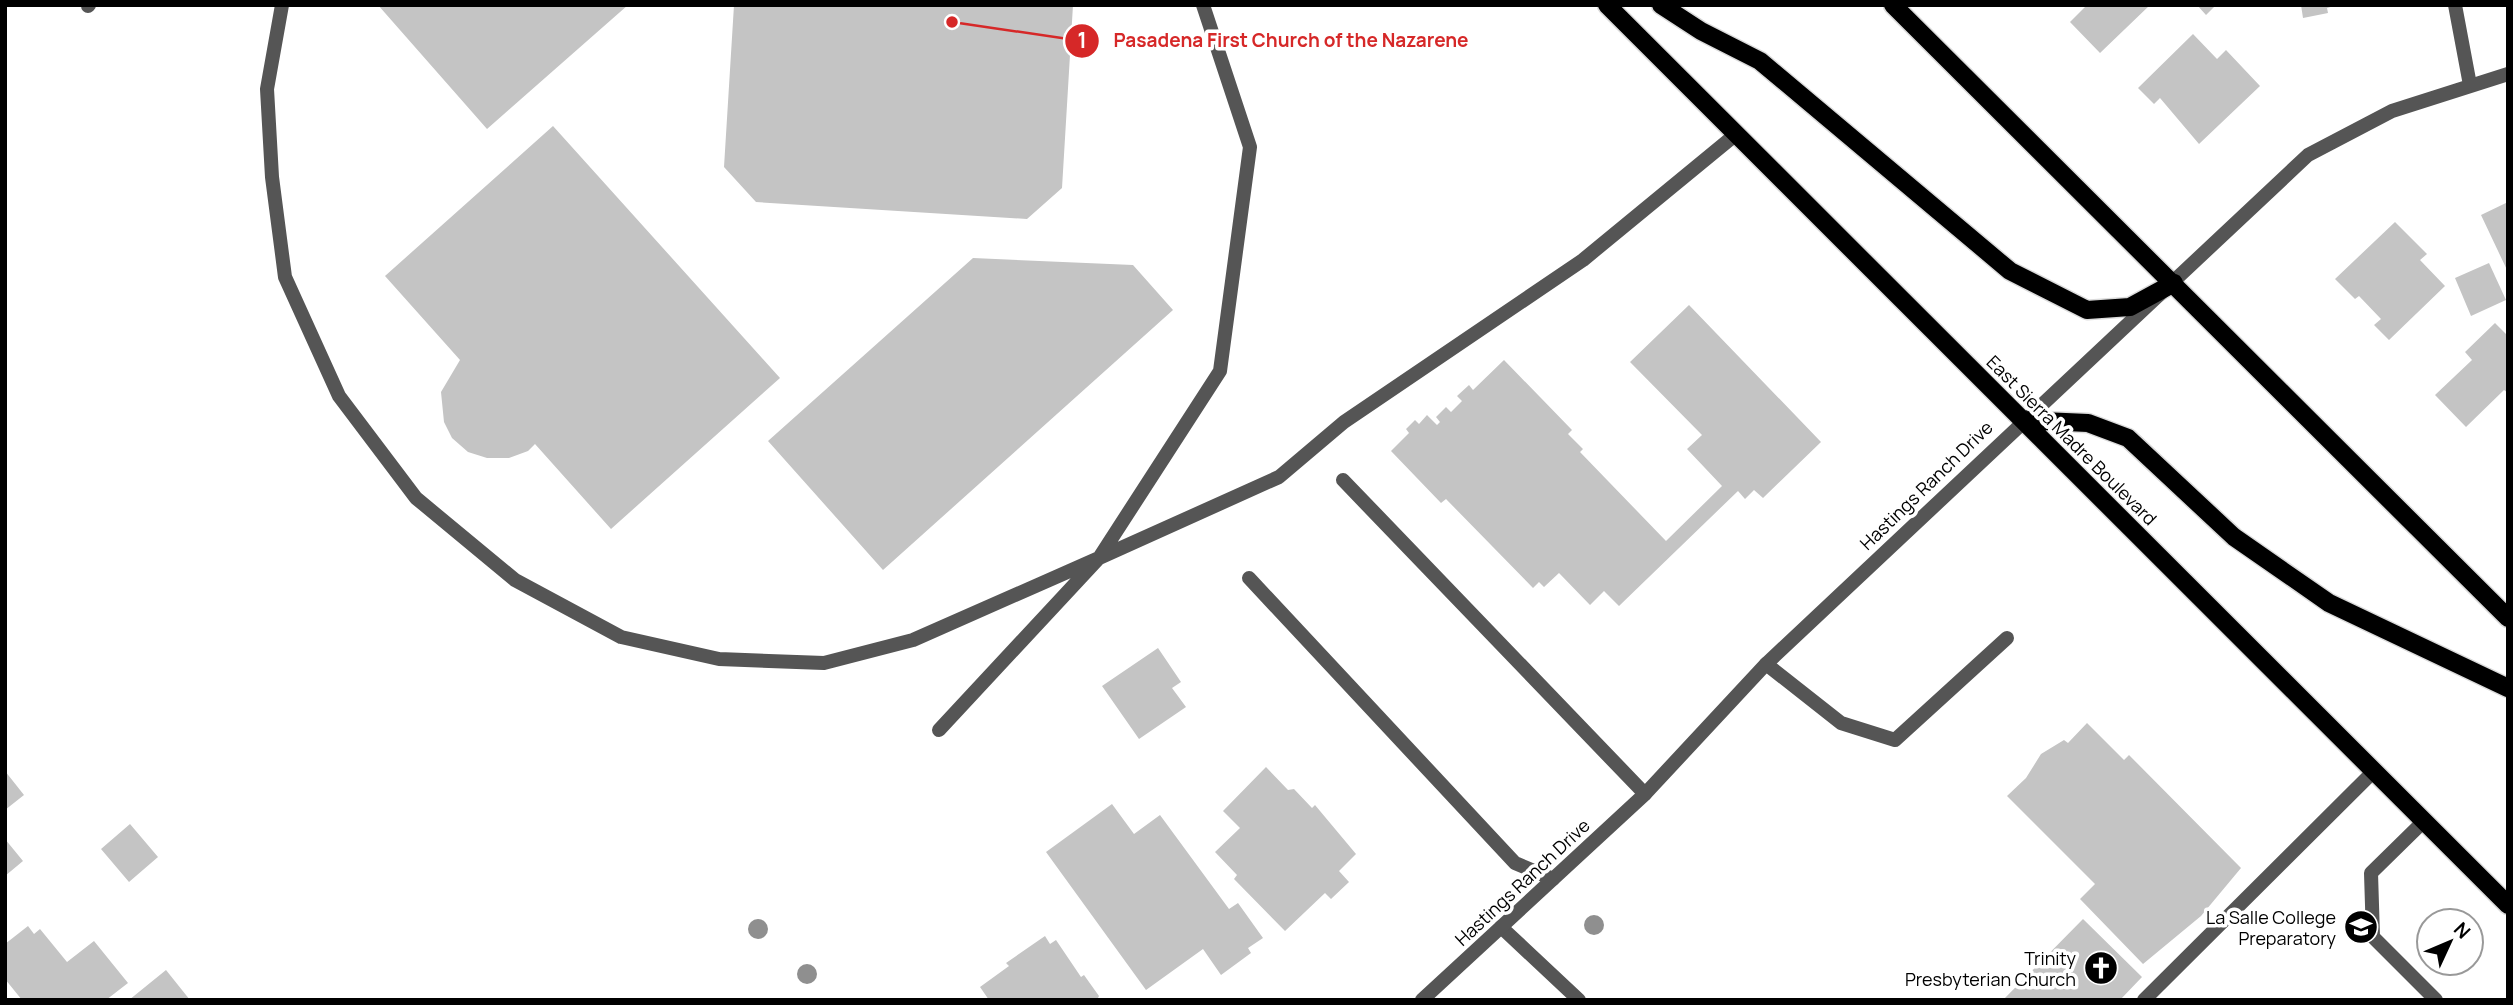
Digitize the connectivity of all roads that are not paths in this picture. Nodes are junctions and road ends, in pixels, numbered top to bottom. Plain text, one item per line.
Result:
1 (282, 5) edge
2 (1203, 5) edge
3 (1607, 5) edge
4 (1661, 5) edge
5 (1893, 5) edge
6 (2455, 5) edge
7 (2508, 74) edge
8 (2470, 85) junction
9 (1735, 135) junction
10 (2174, 283) junction
11 (2023, 420) junction
12 (1343, 480) dead end
13 (1098, 558) junction
14 (1249, 578) dead end
15 (2508, 618) edge
16 (2007, 638) dead end
17 (1766, 664) junction
18 (2508, 688) edge
19 (939, 730) dead end
20 (2373, 772) junction
21 (1645, 794) junction
22 (2423, 822) junction
23 (1553, 879) junction
24 (2508, 905) edge
25 (1502, 927) junction
26 (1422, 1000) edge
27 (1579, 1000) edge
28 (2144, 1000) edge
29 (2436, 1000) edge

1 - 13 street
2 - 13 street
3 - 9 main road, East Sierra Madre Boulevard
4 - 10 main road
5 - 10 main road
6 - 8 street
7 - 8 street, Hastings Ranch Drive
8 - 10 street, Hastings Ranch Drive
9 - 11 main road, East Sierra Madre Boulevard
9 - 13 street
10 - 11 street, Hastings Ranch Drive
10 - 15 main road
11 - 17 street, Hastings Ranch Drive
11 - 18 main road
11 - 20 main road, East Sierra Madre Boulevard
12 - 21 street
13 - 19 street
14 - 23 street
16 - 17 street
17 - 21 street, Hastings Ranch Drive
20 - 22 main road, East Sierra Madre Boulevard
20 - 28 street
21 - 23 street, Hastings Ranch Drive
22 - 24 main road, East Sierra Madre Boulevard
22 - 29 street
23 - 25 street, Hastings Ranch Drive
25 - 26 street, Hastings Ranch Drive
25 - 27 street

